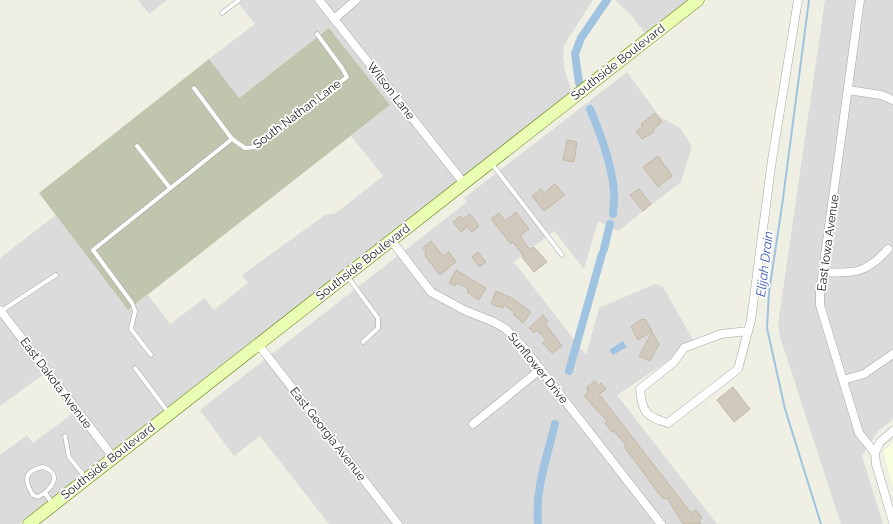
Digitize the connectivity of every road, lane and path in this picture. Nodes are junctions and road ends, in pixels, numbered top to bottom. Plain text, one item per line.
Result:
1 (319, 0) edge
2 (356, 0) edge
3 (698, 0) edge
4 (798, 0) edge
5 (860, 0) edge
6 (236, 1) edge
7 (222, 13) dead end
8 (334, 19) junction
9 (317, 34) dead end
10 (194, 88) dead end
11 (848, 90) junction
12 (893, 100) edge
13 (232, 139) junction
14 (137, 146) dead end
15 (490, 161) junction
16 (463, 182) junction
17 (170, 188) junction
18 (391, 240) junction
19 (888, 249) dead end
20 (562, 255) dead end
21 (823, 272) junction
22 (56, 275) dead end
23 (346, 276) junction
24 (0, 310) edge
25 (748, 332) junction
26 (363, 342) dead end
27 (258, 344) junction
28 (893, 354) edge
29 (151, 355) dead end
30 (135, 368) dead end
31 (540, 370) junction
32 (843, 380) junction
33 (169, 413) junction
34 (473, 424) dead end
35 (893, 431) edge
36 (65, 436) dead end
37 (875, 453) junction
38 (113, 457) junction
39 (86, 478) junction
40 (45, 493) junction
41 (54, 504) junction
42 (891, 506) edge
43 (893, 522) edge
44 (29, 524) edge
45 (398, 524) edge
46 (661, 524) edge

1 - 8 street, Wilson Lane
2 - 8 street
3 - 15 main road, Southside Boulevard
4 - 25 street
5 - 11 street, East Iowa Avenue
6 - 7 lane
8 - 16 street, Wilson Lane
9 - 13 lane, South Nathan Lane
10 - 13 lane
11 - 12 street
11 - 21 street, East Iowa Avenue
13 - 17 lane
14 - 17 lane
15 - 16 main road, Southside Boulevard
15 - 20 lane
16 - 18 main road, Southside Boulevard
17 - 29 lane
18 - 23 main road, Southside Boulevard
18 - 31 street, Sunflower Drive
19 - 21 street
21 - 32 street, East Iowa Avenue
22 - 24 lane
23 - 26 lane
23 - 27 main road, Southside Boulevard
24 - 38 street, East Dakota Avenue
25 - 25 street
27 - 33 main road, Southside Boulevard
27 - 45 street, East Georgia Avenue
28 - 32 street
30 - 33 lane
31 - 34 street
31 - 46 street, Sunflower Drive
32 - 37 street, East Iowa Avenue
33 - 38 main road, Southside Boulevard
35 - 37 street
36 - 39 lane
37 - 42 street, East Iowa Avenue
38 - 39 main road, Southside Boulevard
39 - 41 main road, Southside Boulevard
40 - 40 lane
40 - 41 lane
41 - 44 main road, Southside Boulevard
42 - 43 street, East Iowa Avenue

